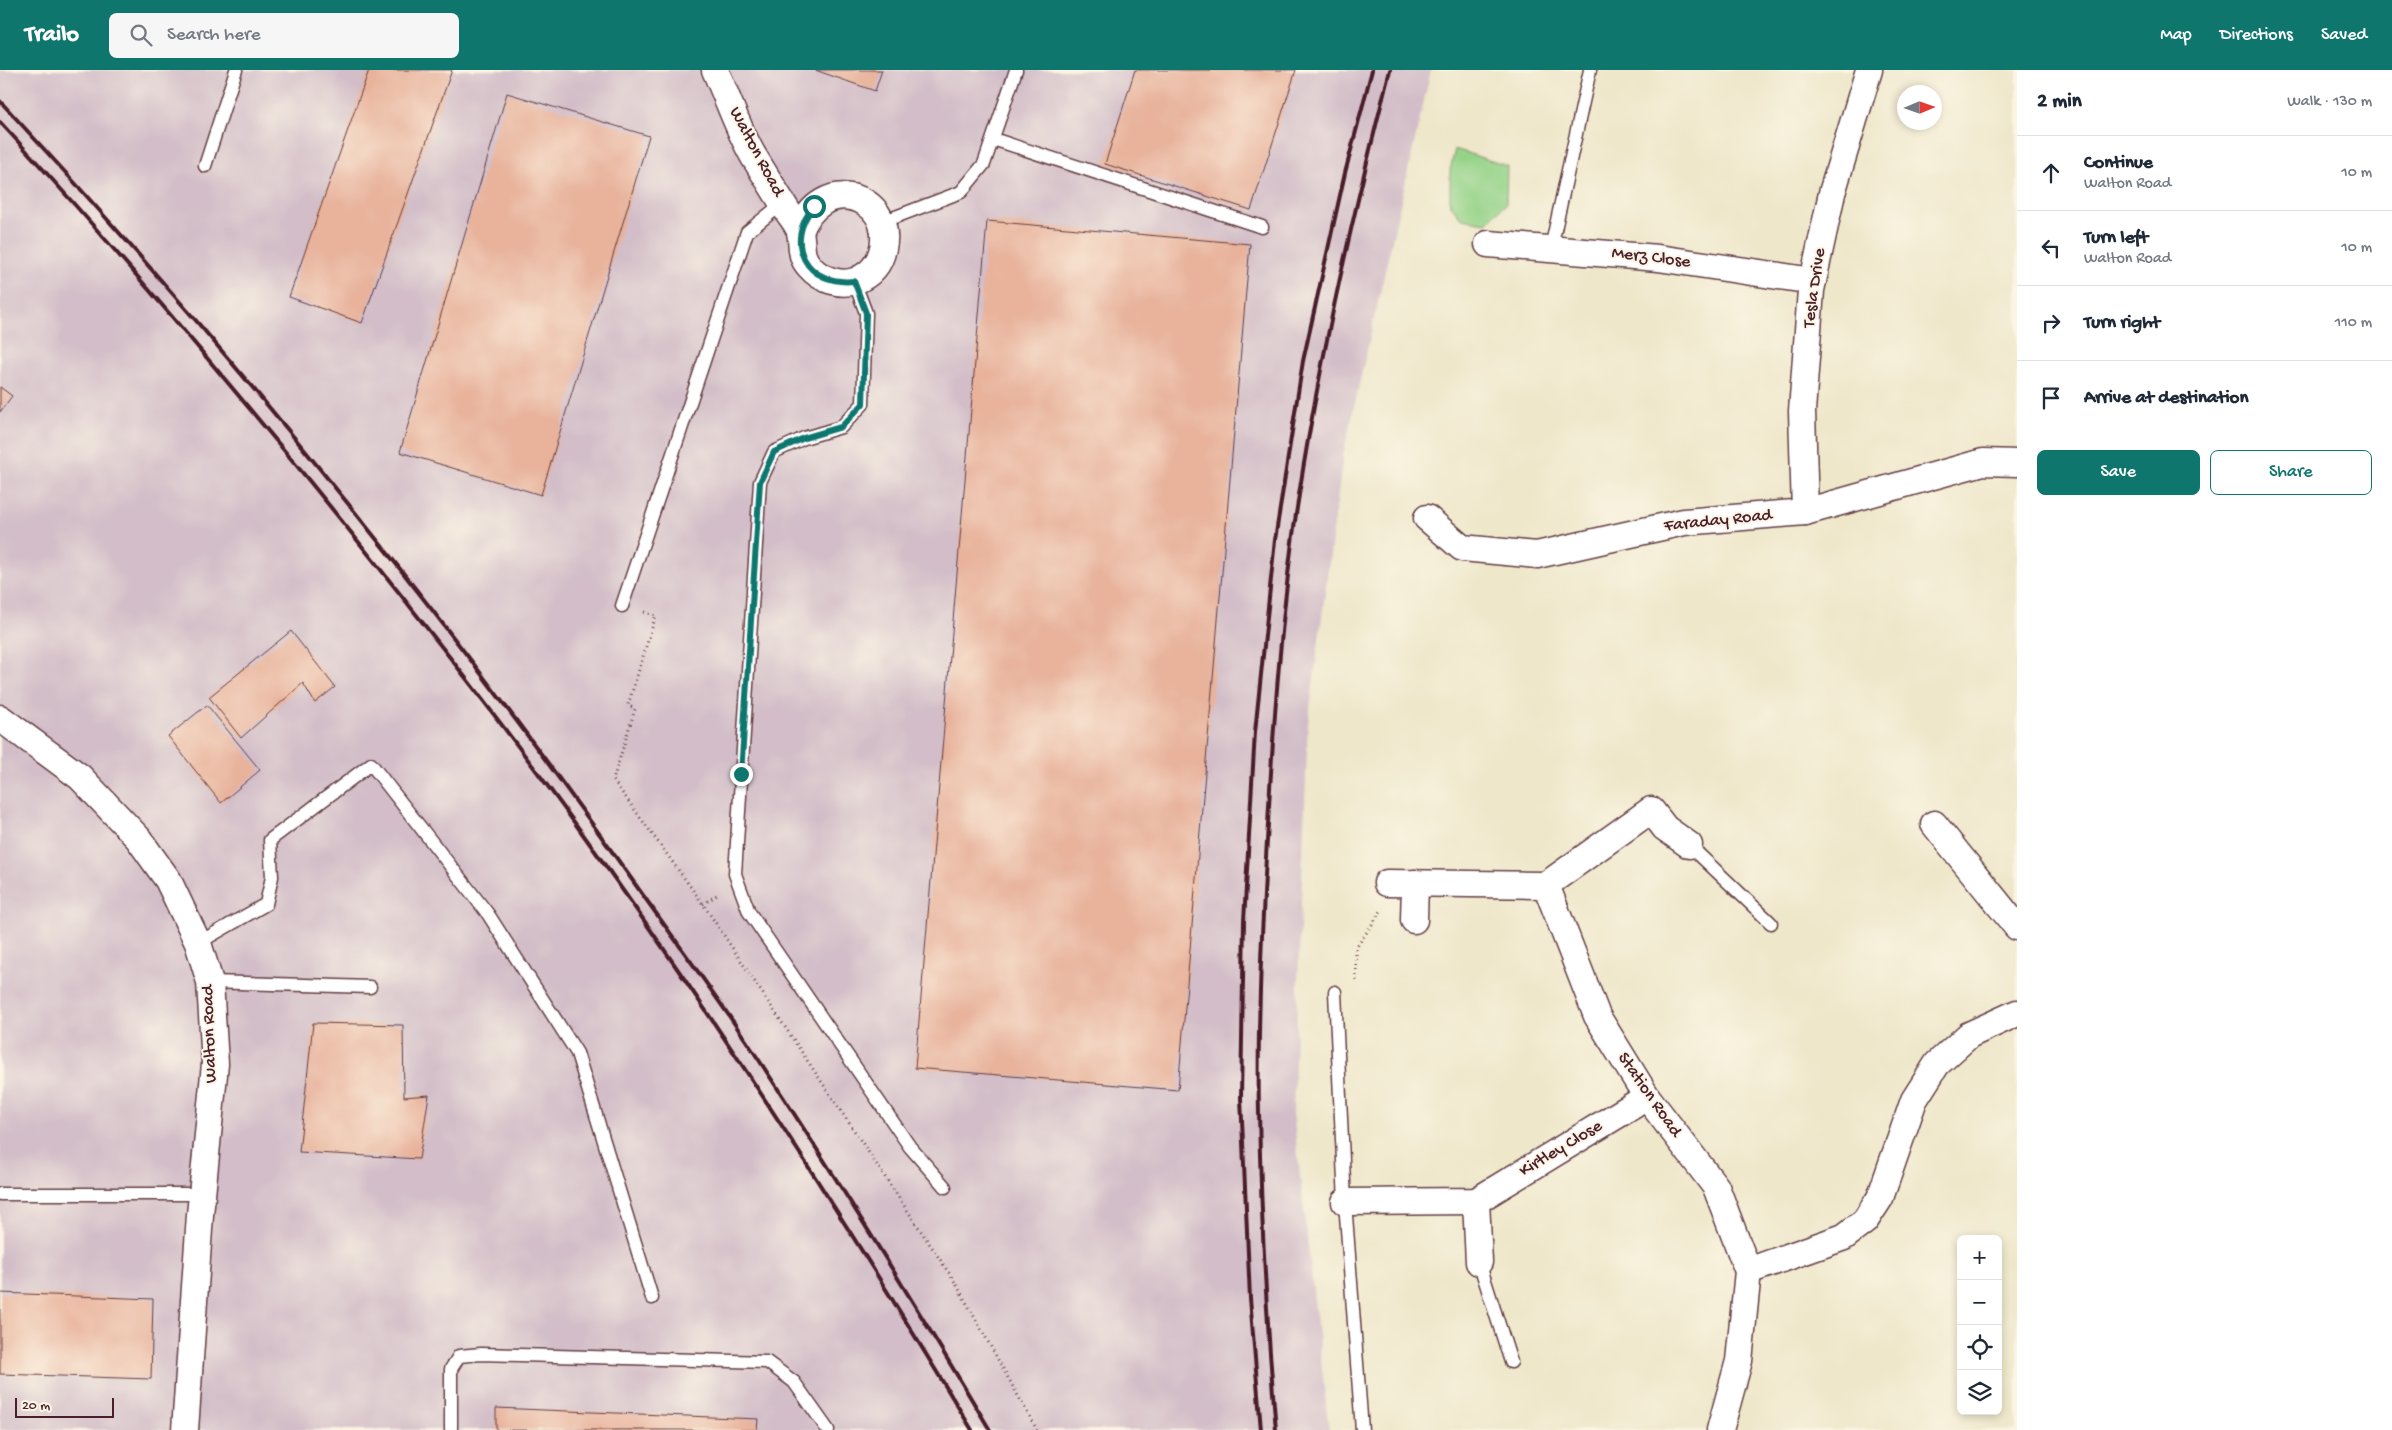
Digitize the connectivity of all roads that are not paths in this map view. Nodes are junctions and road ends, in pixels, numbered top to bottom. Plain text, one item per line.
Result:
1 (236, 70) edge
2 (715, 70) edge
3 (1016, 70) edge
4 (1590, 70) edge
5 (1868, 70) edge
6 (993, 139) junction
7 (206, 166) dead end
8 (783, 203) junction
9 (882, 222) junction
10 (1262, 227) dead end
11 (800, 232) junction
12 (1488, 244) dead end
13 (1551, 248) junction
14 (854, 281) junction
15 (1813, 281) junction
16 (2017, 463) edge
17 (1805, 512) junction
18 (1427, 518) dead end
19 (622, 606) dead end
20 (0, 718) edge
21 (1934, 824) dead end
22 (1689, 845) joint
23 (1387, 883) road end
24 (1415, 883) junction
25 (1546, 885) junction
26 (1414, 920) dead end
27 (1771, 923) dead end
28 (2017, 926) edge
29 (198, 943) junction
30 (210, 982) junction
31 (370, 987) dead end
32 (1335, 992) road end
33 (2017, 1013) edge
34 (1647, 1097) junction
35 (945, 1187) dead end
36 (0, 1194) edge
37 (202, 1194) junction
38 (1476, 1201) junction
39 (1345, 1202) junction
40 (1479, 1262) joint
41 (1748, 1271) junction
42 (652, 1298) dead end
43 (1510, 1362) dead end
44 (185, 1430) edge
45 (451, 1430) edge
46 (828, 1430) edge
47 (1362, 1430) edge
48 (1720, 1430) edge

1 - 7 lane
2 - 8 street, Walton Road
3 - 6 lane
4 - 13 lane
5 - 15 street, Tesla Drive
6 - 9 lane
6 - 10 lane
8 - 11 street, Walton Road
8 - 19 lane
9 - 11 street
9 - 14 street
11 - 14 street, Walton Road
12 - 13 street, Merz Close
13 - 15 street, Merz Close
14 - 35 lane
15 - 17 street, Tesla Drive
16 - 17 street, Faraday Road
17 - 18 street, Faraday Road
20 - 29 street, Walton Road
21 - 28 street
22 - 25 street
22 - 27 lane
23 - 24 street
24 - 25 street
24 - 26 street
25 - 34 street, Station Road
29 - 30 street, Walton Road
29 - 42 lane
30 - 31 lane
30 - 37 street, Walton Road
32 - 39 lane
33 - 41 street
34 - 38 street, Kirtley Close
34 - 41 street, Station Road
36 - 37 lane
37 - 44 street, Walton Road
38 - 39 street
38 - 40 street
39 - 47 lane
40 - 43 lane
41 - 48 street, Station Road
45 - 46 lane

